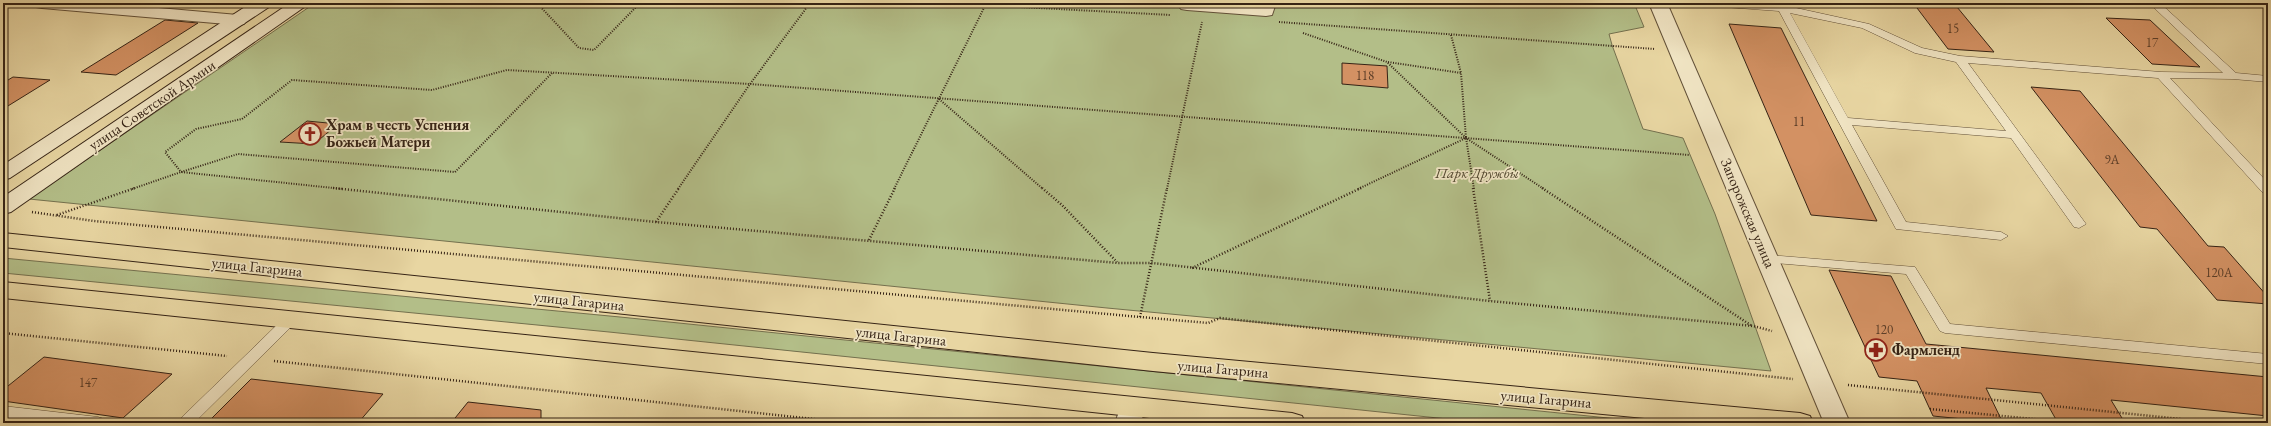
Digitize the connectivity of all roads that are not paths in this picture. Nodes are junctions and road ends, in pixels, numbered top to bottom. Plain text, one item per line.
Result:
1 (42, 3) edge
2 (263, 3) edge
3 (301, 3) edge
4 (1267, 3) edge
5 (1658, 3) edge
6 (1711, 3) edge
7 (2154, 3) edge
8 (1187, 5) road end
9 (1781, 6) edge
10 (238, 20) junction
11 (1960, 59) junction
12 (2161, 76) junction
13 (2233, 76) junction
14 (2268, 79) edge
15 (1846, 121) junction
16 (2014, 135) junction
17 (3, 174) edge
18 (2268, 191) edge
19 (3, 207) edge
20 (2079, 224) dead end
21 (2000, 236) dead end
22 (3, 240) edge
23 (1768, 259) junction
24 (3, 290) edge
25 (290, 320) junction
26 (2268, 359) edge
27 (3, 412) edge
28 (1130, 415) edge
29 (98, 423) edge
30 (184, 423) edge
31 (1292, 423) edge
32 (1800, 423) edge
33 (1837, 423) edge

1 - 10 street
2 - 10 street, улица Советской Армии
3 - 19 street, улица Советской Армии
4 - 8 street
5 - 23 street, Запорожская улица
6 - 9 lane
7 - 13 lane
9 - 11 lane
9 - 15 lane
10 - 17 street, улица Советской Армии
11 - 12 lane
11 - 16 lane
12 - 13 lane
12 - 18 lane
13 - 14 lane
15 - 16 lane
15 - 21 lane
16 - 20 lane
22 - 32 main road, улица Гагарина
23 - 26 lane
23 - 33 street, Запорожская улица
24 - 25 main road
25 - 28 main road
25 - 30 lane
27 - 29 lane
28 - 31 main road

